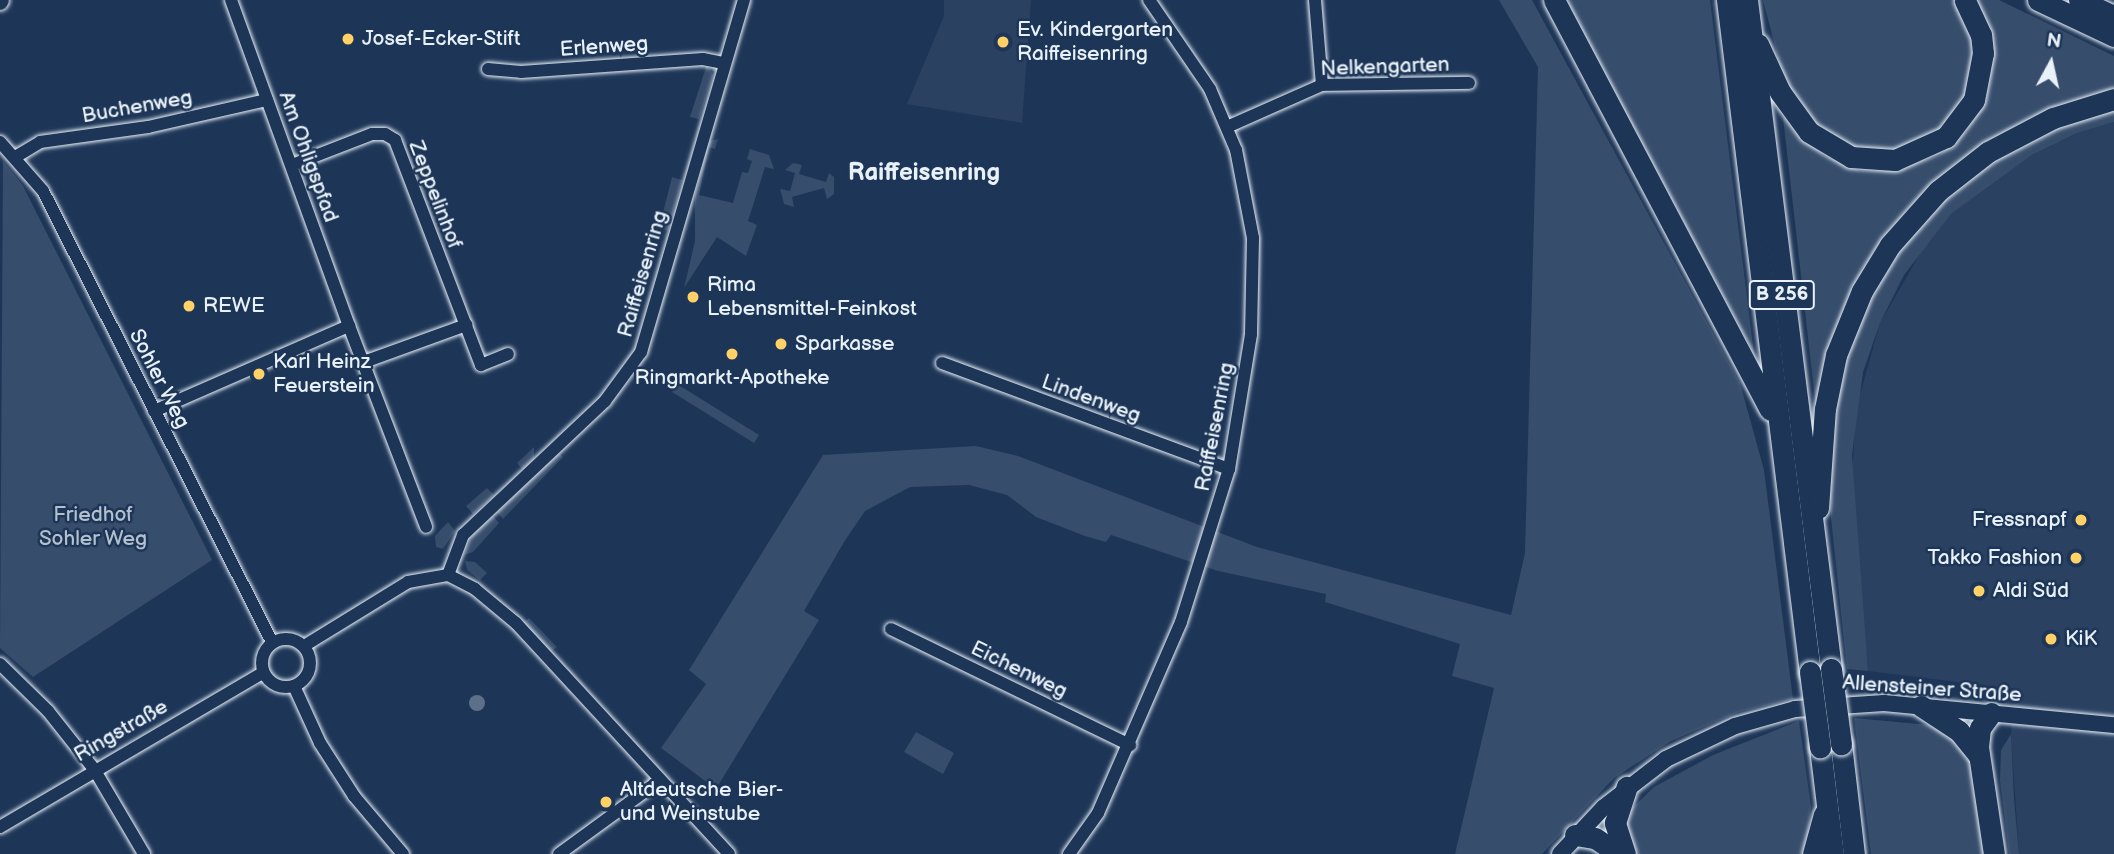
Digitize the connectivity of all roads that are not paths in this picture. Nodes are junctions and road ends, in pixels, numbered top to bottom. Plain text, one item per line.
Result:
1 (231, 0) edge
2 (744, 0) edge
3 (1149, 0) edge
4 (1315, 0) edge
5 (1554, 0) edge
6 (1727, 0) edge
7 (1747, 0) edge
8 (1965, 0) edge
9 (2038, 0) edge
10 (2079, 0) edge
11 (2114, 16) edge
12 (1751, 27) junction
13 (2114, 36) edge
14 (723, 63) junction
15 (488, 68) dead end
16 (1469, 83) dead end
17 (1322, 85) junction
18 (2114, 99) edge
19 (268, 100) junction
20 (1227, 127) junction
21 (0, 142) edge
22 (17, 156) junction
23 (292, 164) junction
24 (466, 325) junction
25 (349, 326) junction
26 (508, 354) dead end
27 (364, 362) junction
28 (942, 363) dead end
29 (154, 411) junction
30 (1780, 432) junction
31 (1229, 469) junction
32 (426, 527) dead end
33 (1815, 563) junction
34 (448, 575) junction
35 (891, 629) dead end
36 (272, 642) junction
37 (304, 646) junction
38 (0, 664) edge
39 (1821, 670) junction
40 (264, 673) junction
41 (294, 686) junction
42 (1921, 706) junction
43 (1991, 713) junction
44 (2111, 723) edge
45 (1130, 745) junction
46 (1830, 745) junction
47 (1979, 756) junction
48 (94, 769) junction
49 (659, 781) junction
50 (1627, 787) junction
51 (1826, 805) junction
52 (0, 827) edge
53 (1575, 835) junction
54 (144, 854) edge
55 (403, 854) edge
56 (559, 854) edge
57 (729, 854) edge
58 (1069, 854) edge
59 (1560, 854) edge
60 (1590, 854) edge
61 (1619, 854) edge
62 (1625, 854) edge
63 (1813, 854) edge
64 (1833, 854) edge
65 (1854, 854) edge
66 (1994, 854) edge
67 (2002, 854) edge

1 - 19 street, Am Ohligspfad
2 - 14 street, Raiffeisenring
3 - 20 street, Raiffeisenring
4 - 17 street
5 - 30 highway
6 - 30 highway, B 256
7 - 12 highway, B 256
8 - 12 highway
9 - 13 highway
10 - 11 highway
12 - 33 highway, B 256
14 - 15 street, Erlenweg
14 - 34 street, Raiffeisenring
16 - 17 street, Nelkengarten
17 - 20 street, Nelkengarten
18 - 33 highway
19 - 22 street, Buchenweg
19 - 23 street, Am Ohligspfad
20 - 31 street, Raiffeisenring
21 - 22 street, Sohler Weg
22 - 29 street, Sohler Weg
23 - 24 street, Zeppelinhof
23 - 25 street, Am Ohligspfad
24 - 26 street, Zeppelinhof
24 - 27 street
25 - 27 street, Am Ohligspfad
25 - 29 street
27 - 32 street, Am Ohligspfad
28 - 31 street, Lindenweg
29 - 36 street, Sohler Weg
30 - 39 highway, B 256
31 - 45 street, Raiffeisenring
33 - 39 highway, B 256
34 - 37 street
34 - 49 street
35 - 45 street, Eichenweg
36 - 37 street
36 - 40 street
37 - 41 street
38 - 48 street
39 - 46 highway, B 256, bridge
40 - 41 street
40 - 48 street, Ringstraße
41 - 55 street
42 - 43 street, Allensteiner Straße
42 - 47 highway
42 - 50 street, Allensteiner Straße
43 - 44 street, Allensteiner Straße
43 - 47 highway
43 - 67 highway
45 - 58 street, Raiffeisenring
46 - 51 highway, B 256
46 - 65 highway, B 256
47 - 66 highway
48 - 52 street, Ringstraße
48 - 54 street
49 - 56 street
49 - 57 street
50 - 53 street, Allensteiner Straße
50 - 62 highway
51 - 63 highway
51 - 64 highway, B 256
53 - 59 street, Allensteiner Straße
53 - 60 highway
53 - 61 highway

